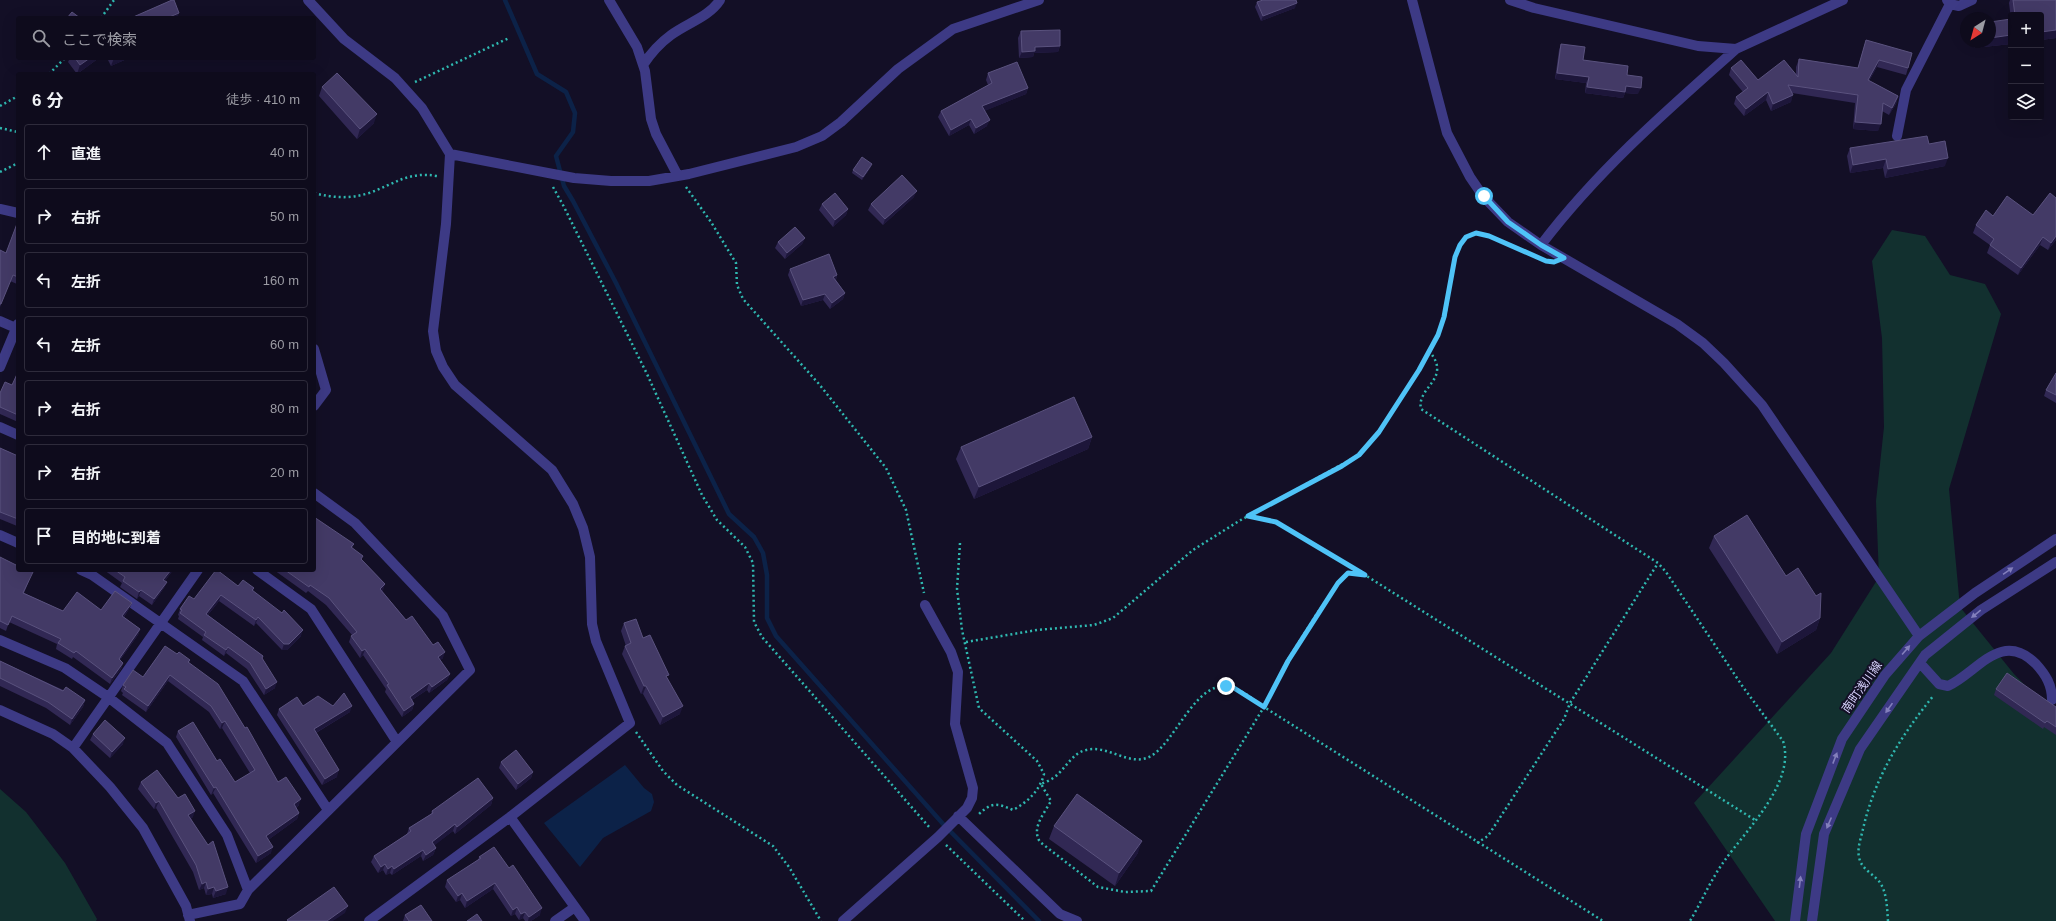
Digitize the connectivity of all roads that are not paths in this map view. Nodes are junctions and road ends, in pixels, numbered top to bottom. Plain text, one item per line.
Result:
1 (308, 0) edge
2 (609, 0) edge
3 (720, 0) edge
4 (1039, 0) edge
5 (1412, 0) edge
6 (1510, 0) edge
7 (1843, 0) edge
8 (1972, 0) edge
9 (1949, 2) edge
10 (1736, 49) junction
11 (643, 65) junction
12 (1897, 136) dead end
13 (450, 154) junction
14 (678, 176) junction
15 (0, 209) edge
16 (16, 213) edge
17 (1541, 245) junction
18 (0, 321) edge
19 (16, 327) edge
20 (16, 329) edge
21 (316, 356) edge
22 (0, 367) edge
23 (316, 403) edge
24 (0, 427) edge
25 (16, 434) edge
26 (316, 494) edge
27 (0, 535) edge
28 (2056, 539) edge
29 (16, 542) edge
30 (2056, 562) edge
31 (85, 572) edge
32 (197, 572) edge
33 (260, 572) edge
34 (925, 605) road end
35 (161, 623) junction
36 (1919, 636) junction
37 (0, 640) edge
38 (1920, 663) junction
39 (108, 697) junction
40 (2052, 700) dead end
41 (0, 710) edge
42 (397, 742) junction
43 (73, 748) junction
44 (328, 810) junction
45 (958, 816) junction
46 (510, 817) junction
47 (248, 890) junction
48 (575, 907) junction
49 (189, 918) edge
50 (369, 921) edge
51 (555, 921) edge
52 (585, 921) edge
53 (843, 921) edge
54 (1077, 921) edge
55 (1795, 921) edge
56 (1812, 921) edge

1 - 13 street
2 - 11 street
3 - 11 street
4 - 14 street
5 - 17 street
6 - 10 street
7 - 10 street
8 - 9 street
9 - 12 street
10 - 17 street
11 - 14 street
13 - 14 street
13 - 46 street
15 - 16 street
17 - 36 street
18 - 19 street
20 - 22 street
21 - 23 street
24 - 25 street
26 - 42 street
27 - 29 street
36 -> 28 street, 南町浅川線
30 -> 38 street
31 - 35 street
32 - 35 street
33 - 42 street
34 - 45 street
35 - 39 street
35 - 44 street
55 -> 36 street, 南町浅川線
37 - 39 street
38 - 40 street
38 -> 56 street
39 - 43 street
39 - 47 street
41 - 43 street
42 - 44 street
43 - 49 street
44 - 47 street
45 - 53 street
45 - 54 street
46 - 48 street
46 - 50 street
47 - 49 street
48 - 51 street
48 - 52 street

